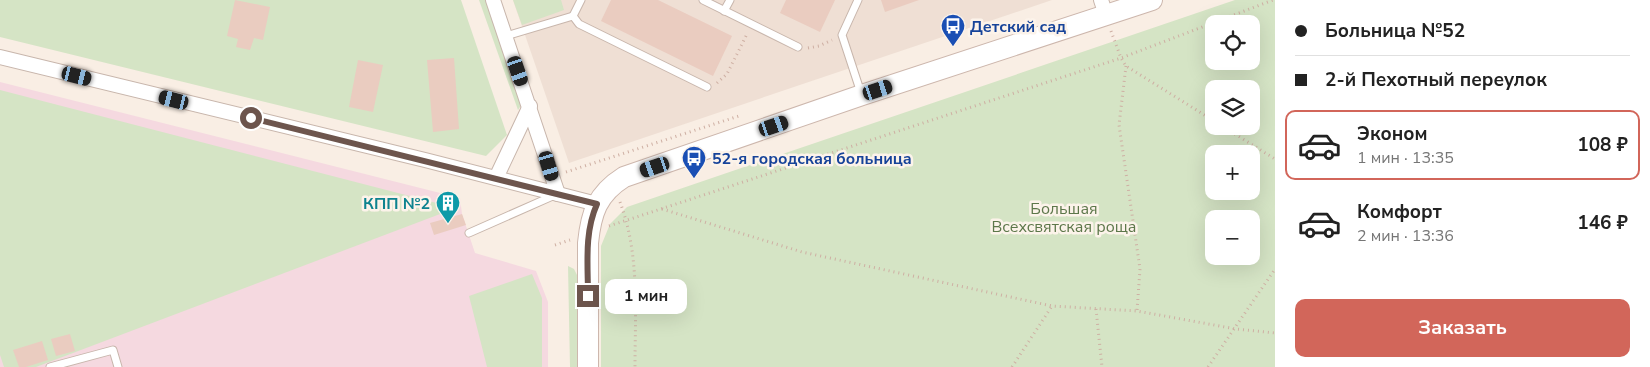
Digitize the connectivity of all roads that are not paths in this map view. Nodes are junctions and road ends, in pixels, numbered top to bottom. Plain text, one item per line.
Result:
1 (493, 0) edge
2 (581, 0) edge
3 (703, 0) edge
4 (730, 0) edge
5 (858, 0) edge
6 (1152, 0) edge
7 (1103, 8) edge
8 (724, 10) junction
9 (573, 16) junction
10 (506, 36) junction
11 (798, 47) road end
12 (0, 58) edge
13 (707, 87) road end
14 (862, 96) junction
15 (530, 106) junction
16 (496, 178) junction
17 (558, 194) junction
18 (595, 208) junction
19 (469, 234) dead end
20 (50, 367) edge
21 (118, 367) edge
22 (588, 367) edge

1 - 10 street
2 - 9 lane
3 - 8 lane
4 - 8 lane
5 - 14 lane
6 - 7 street
7 - 14 street
8 - 11 lane
9 - 10 lane
9 - 13 lane
10 - 15 street
12 - 16 street
14 - 18 street
15 - 16 street
15 - 17 street
16 - 17 street
17 - 18 street
17 - 19 lane
18 - 22 street
20 - 21 lane

